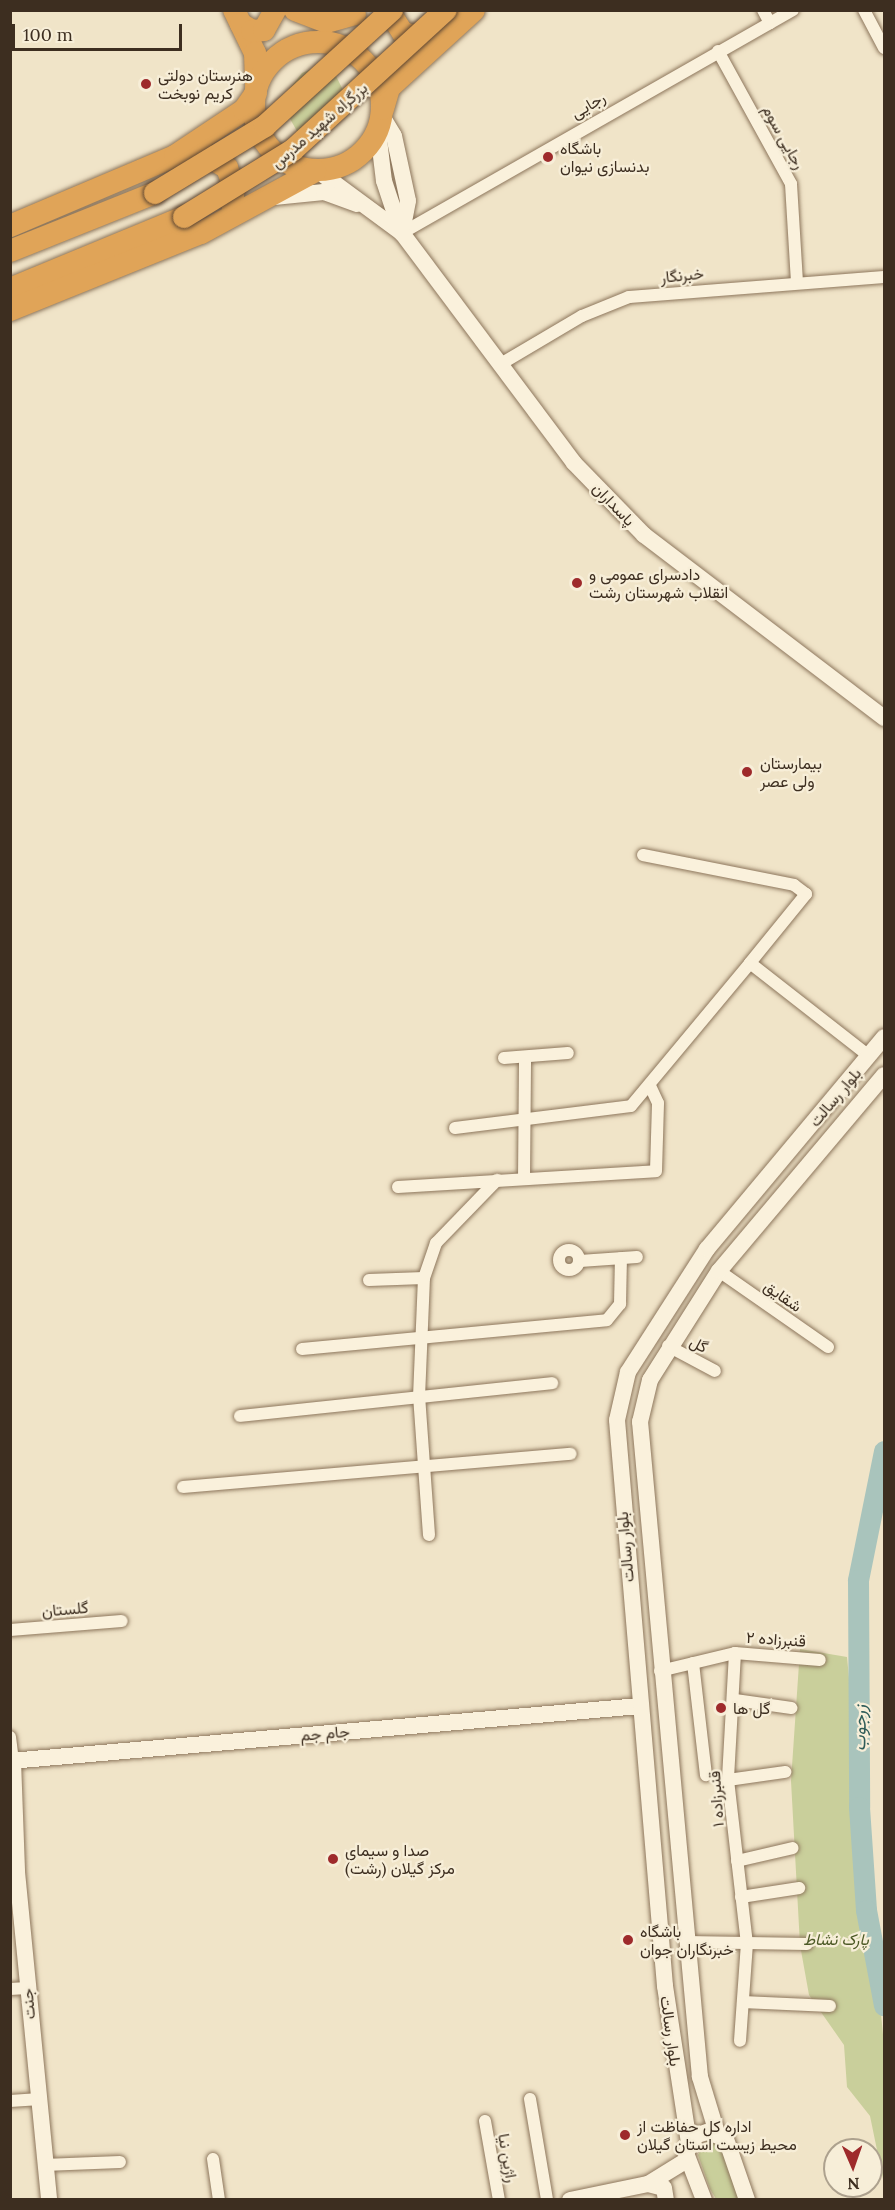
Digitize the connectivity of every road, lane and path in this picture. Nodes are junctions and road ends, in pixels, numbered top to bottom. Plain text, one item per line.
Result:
1 (276, 10) edge
2 (295, 10) edge
3 (390, 10) edge
4 (446, 10) edge
5 (474, 10) edge
6 (763, 10) edge
7 (793, 10) edge
8 (864, 10) edge
9 (357, 12) edge
10 (237, 17) edge
11 (770, 23) junction
12 (445, 37) junction
13 (309, 43) junction
14 (885, 48) edge
15 (718, 51) junction
16 (256, 91) junction
17 (381, 120) junction
18 (178, 154) junction
19 (316, 171) junction
20 (265, 200) junction
21 (378, 213) junction
22 (217, 225) junction
23 (10, 226) edge
24 (402, 233) junction
25 (10, 251) edge
26 (885, 277) edge
27 (797, 282) junction
28 (10, 289) edge
29 (10, 310) edge
30 (499, 365) junction
31 (885, 718) edge
32 (644, 855) dead end
33 (750, 963) junction
34 (885, 1037) edge
35 (568, 1053) dead end
36 (869, 1056) junction
37 (525, 1057) junction
38 (504, 1058) dead end
39 (885, 1075) edge
40 (651, 1088) junction
41 (525, 1120) junction
42 (455, 1128) dead end
43 (524, 1179) junction
44 (497, 1180) junction
45 (398, 1187) dead end
46 (637, 1257) dead end
47 (621, 1258) junction
48 (580, 1262) dead end
49 (719, 1271) junction
50 (424, 1278) junction
51 (369, 1280) dead end
52 (421, 1337) junction
53 (668, 1346) junction
54 (828, 1347) dead end
55 (302, 1349) dead end
56 (715, 1371) dead end
57 (552, 1383) dead end
58 (419, 1397) junction
59 (240, 1416) dead end
60 (572, 1454) dead end
61 (423, 1468) junction
62 (183, 1487) dead end
63 (429, 1535) dead end
64 (122, 1621) dead end
65 (10, 1630) edge
66 (735, 1653) junction
67 (820, 1660) dead end
68 (693, 1663) junction
69 (660, 1671) junction
70 (735, 1700) junction
71 (640, 1706) junction
72 (791, 1708) dead end
73 (10, 1737) edge
74 (12, 1761) edge
75 (785, 1772) dead end
76 (706, 1775) dead end
77 (728, 1780) junction
78 (793, 1848) dead end
79 (737, 1861) junction
80 (14, 1872) edge
81 (799, 1888) dead end
82 (741, 1897) junction
83 (681, 1898) junction
84 (657, 1900) junction
85 (686, 1942) junction
86 (747, 1943) junction
87 (807, 1944) dead end
88 (19, 1989) edge
89 (743, 2002) junction
90 (830, 2006) dead end
91 (740, 2041) dead end
92 (700, 2077) junction
93 (678, 2081) junction
94 (36, 2099) junction
95 (530, 2099) dead end
96 (10, 2101) edge
97 (485, 2121) dead end
98 (717, 2133) junction
99 (690, 2143) junction
100 (213, 2159) dead end
101 (687, 2160) junction
102 (120, 2162) dead end
103 (44, 2165) junction
104 (648, 2184) junction
105 (49, 2199) edge
106 (219, 2199) edge
107 (499, 2199) edge
108 (547, 2199) edge
109 (570, 2199) edge
110 (666, 2199) edge
111 (704, 2199) edge
112 (747, 2199) edge

1 - 10 highway
1 - 13 highway
2 - 9 highway
3 - 12 highway
3 - 25 highway, بزرگراه شهید مدرس, bridge
4 - 28 highway, بزرگراه شهید مدرس, bridge
5 - 12 highway, بزرگراه شهید مدرس
6 - 11 street
7 - 11 street, رجایی
8 - 14 street
9 - 13 highway
10 - 16 highway
11 - 15 street, رجایی
12 - 17 highway, بزرگراه شهید مدرس
13 - 16 highway
13 - 17 highway
15 - 24 street, رجایی
15 - 27 street, رجایی سوم
16 - 18 highway
16 - 19 highway
17 - 19 highway
17 - 24 main road
18 - 22 highway
18 - 23 highway
19 - 20 highway, بزرگراه شهید مدرس
19 - 21 main road
20 - 21 main road
20 - 22 highway, بزرگراه شهید مدرس
21 - 24 main road
22 - 29 highway, بزرگراه شهید مدرس
24 - 30 main road, پاسداران
26 - 27 street, خبرنگار
27 - 30 street, خبرنگار
30 - 31 main road, پاسداران
32 - 33 street
33 - 36 street
33 - 40 street
34 - 36 main road, بلوار رسالت
35 - 37 street
36 - 71 main road, بلوار رسالت
37 - 38 street
37 - 41 street
39 - 49 main road, بلوار رسالت
40 - 41 street
40 - 43 street
41 - 42 street
41 - 43 street
43 - 44 street
44 - 45 street
44 - 50 street
46 - 47 street
47 - 48 street
47 - 52 street
49 - 53 main road, بلوار رسالت
49 - 54 street, شقایق
50 - 51 street
50 - 52 street
52 - 55 street
52 - 58 street
53 - 56 street, گل
53 - 69 main road, بلوار رسالت
57 - 58 street
58 - 59 street
58 - 61 street
60 - 61 street
61 - 62 street
61 - 63 street
64 - 65 street, گلستان
66 - 67 street, قنبرزاده ۲
66 - 68 street, قنبرزاده ۲
66 - 70 street, قنبرزاده ۱
68 - 69 street, قنبرزاده ۲
68 - 76 street
69 - 83 main road, بلوار رسالت
70 - 72 street
70 - 77 street, قنبرزاده ۱
71 - 74 main road, جام جم
71 - 84 main road, بلوار رسالت
73 - 74 street, جنت
74 - 80 main road, جنت
75 - 77 street
77 - 79 street, قنبرزاده ۱
78 - 79 street
79 - 82 street, قنبرزاده ۱
80 - 88 main road, جنت
81 - 82 street
82 - 86 street, قنبرزاده ۱
83 - 84 main road
83 - 85 main road, بلوار رسالت
84 - 93 main road, بلوار رسالت
85 - 86 street
85 - 92 main road, بلوار رسالت
86 - 87 street
86 - 89 street, قنبرزاده ۱
88 - 94 main road, جنت
89 - 90 street
89 - 91 street, قنبرزاده ۱
92 - 93 main road
92 - 98 main road, بلوار رسالت
93 - 99 main road, بلوار رسالت
94 - 96 street
94 - 103 main road, جنت
95 - 108 street
97 - 107 street, راژین نیا
98 - 99 main road
98 - 112 main road, بلوار رسالت
99 - 101 main road
100 - 106 street
101 - 104 main road
101 - 111 main road
102 - 103 street
103 - 105 main road, جنت
104 - 109 main road
104 - 110 main road

